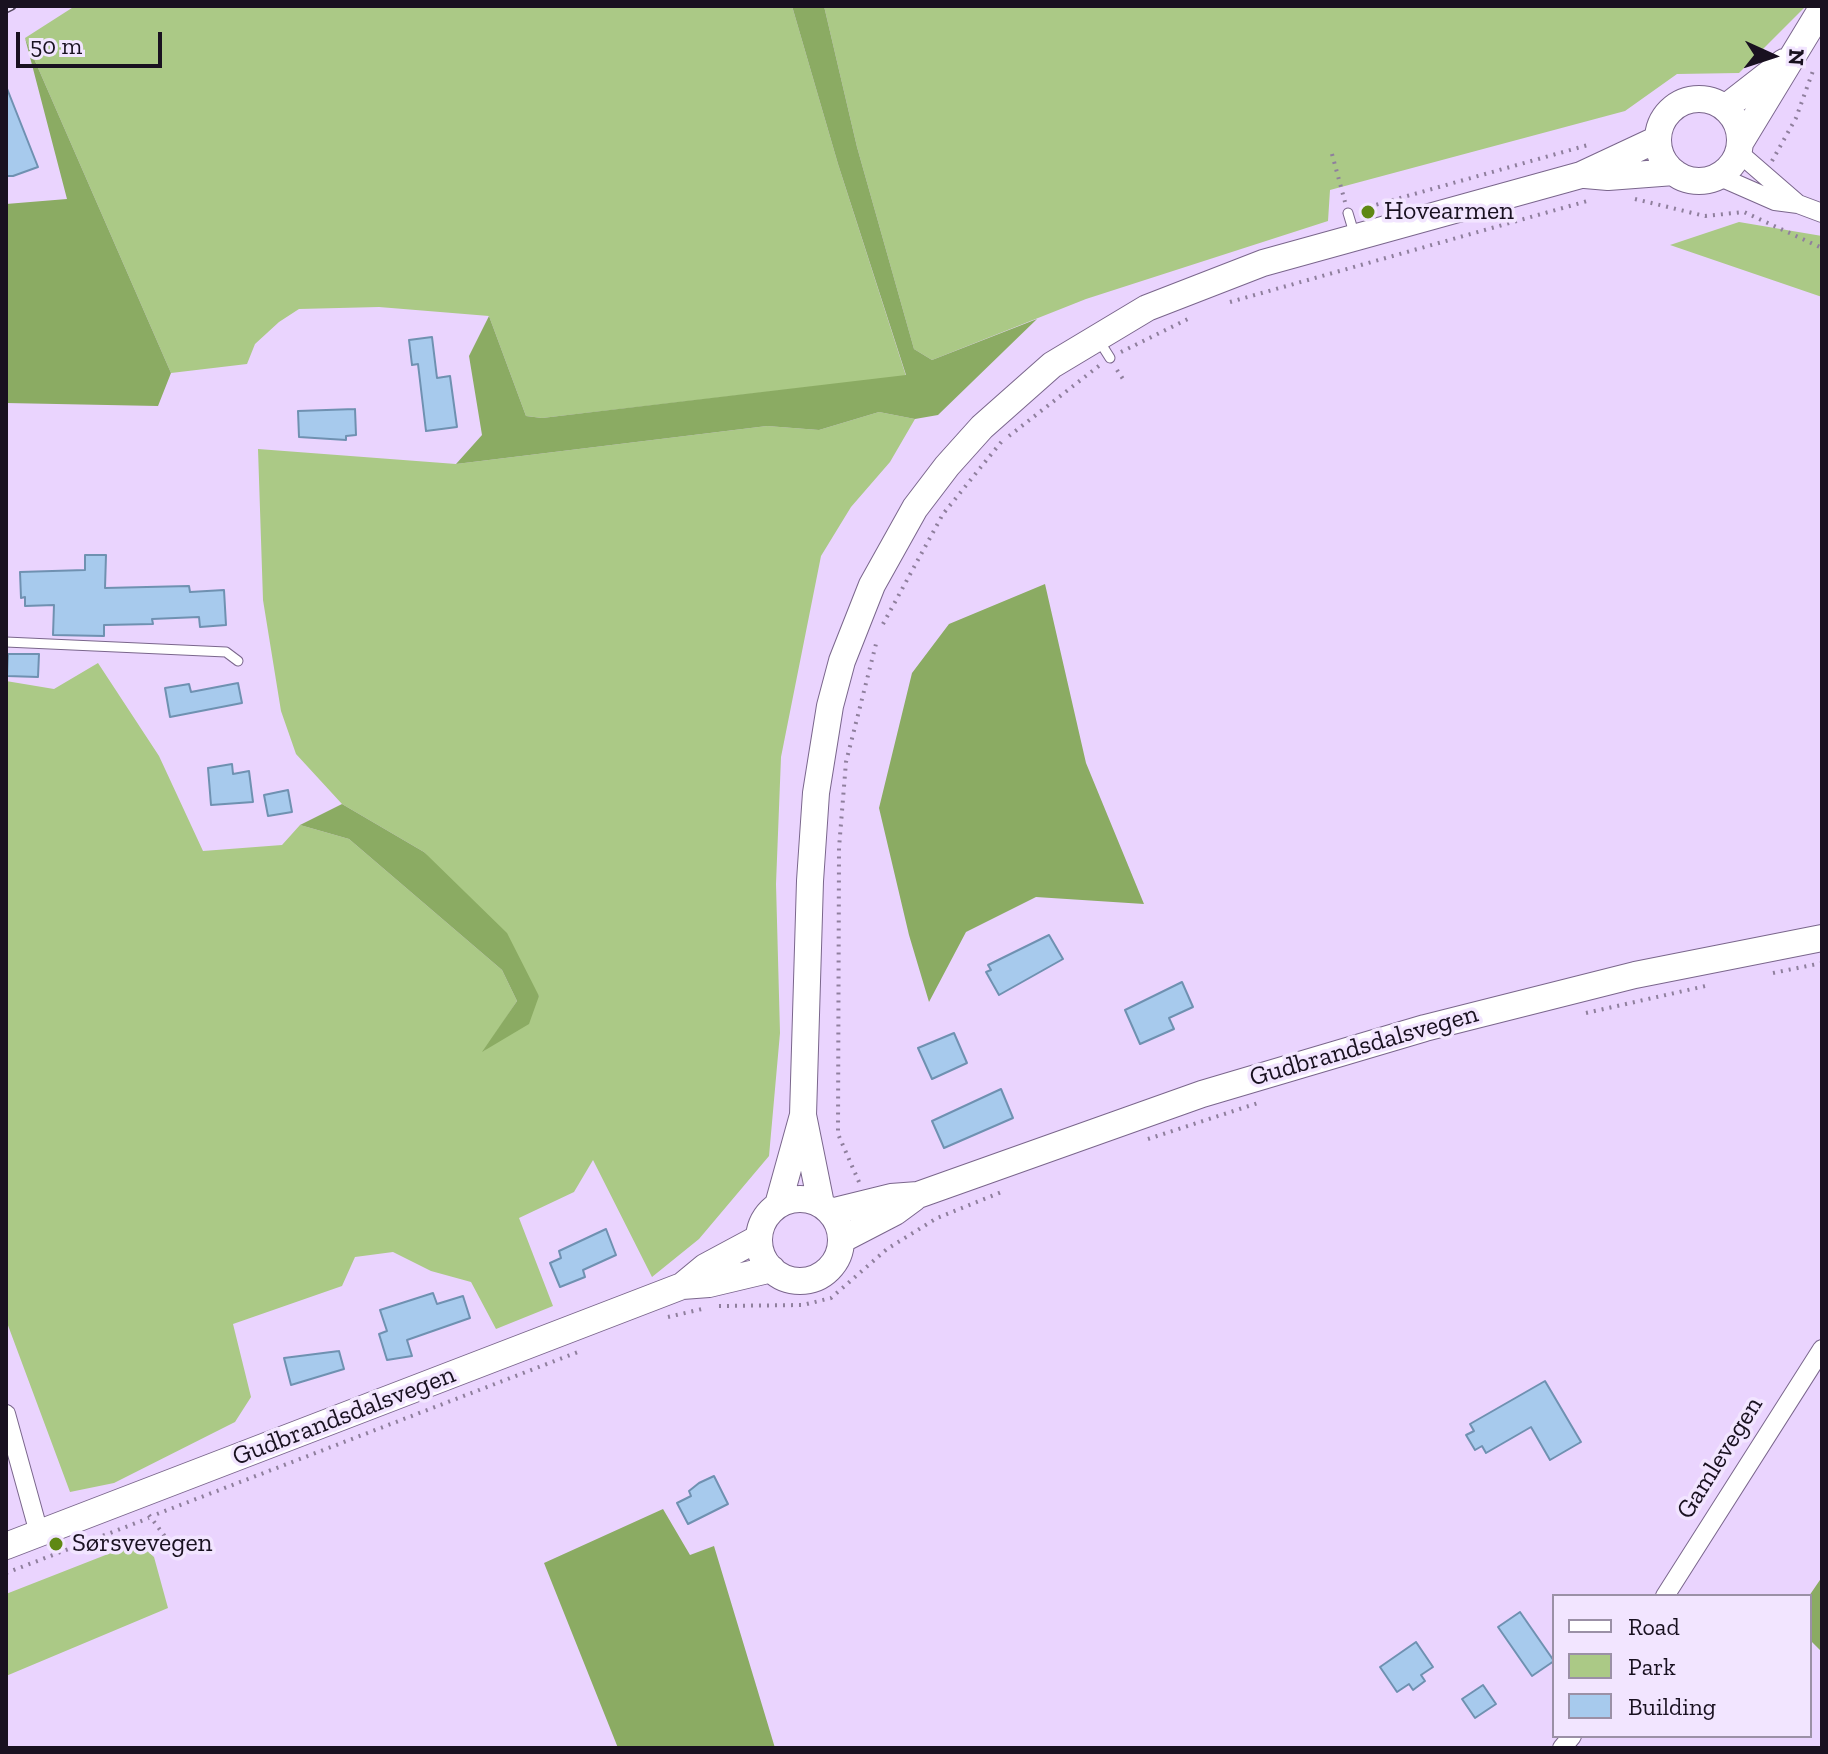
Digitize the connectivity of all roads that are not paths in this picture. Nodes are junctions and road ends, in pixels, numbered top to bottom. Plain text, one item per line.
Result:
1 (1822, 8) edge
2 (1790, 58) junction
3 (1725, 108) junction
4 (1658, 139) junction
5 (1739, 148) junction
6 (1674, 172) junction
7 (1581, 175) junction
8 (1718, 176) junction
9 (1798, 204) junction
10 (1822, 213) edge
11 (6, 642) edge
12 (238, 661) dead end
13 (1822, 938) edge
14 (803, 1115) junction
15 (918, 1195) junction
16 (778, 1205) junction
17 (826, 1208) junction
18 (759, 1238) junction
19 (841, 1240) junction
20 (772, 1269) junction
21 (682, 1286) junction
22 (1822, 1349) edge
23 (6, 1414) edge
24 (39, 1533) junction
25 (6, 1546) edge
26 (1666, 1594) edge

1 - 2 main road
2 - 3 main road
2 - 5 main road
3 - 4 main road
3 - 5 main road
4 - 6 main road
4 - 7 main road
5 - 8 main road
5 - 9 street
6 - 7 main road
6 - 8 main road
7 - 14 main road
8 - 9 street
9 - 10 street
11 - 12 lane
13 - 15 main road, Gudbrandsdalsvegen
14 - 16 main road
14 - 17 main road
15 - 17 main road, Gudbrandsdalsvegen
15 - 19 main road, Gudbrandsdalsvegen
16 - 17 main road
16 - 18 main road
17 - 19 main road
18 - 20 main road
18 - 21 main road, Gudbrandsdalsvegen
19 - 20 main road
20 - 21 main road, Gudbrandsdalsvegen
21 - 24 main road, Gudbrandsdalsvegen
22 - 26 street, Gamlevegen
23 - 24 street
24 - 25 main road, Gudbrandsdalsvegen

